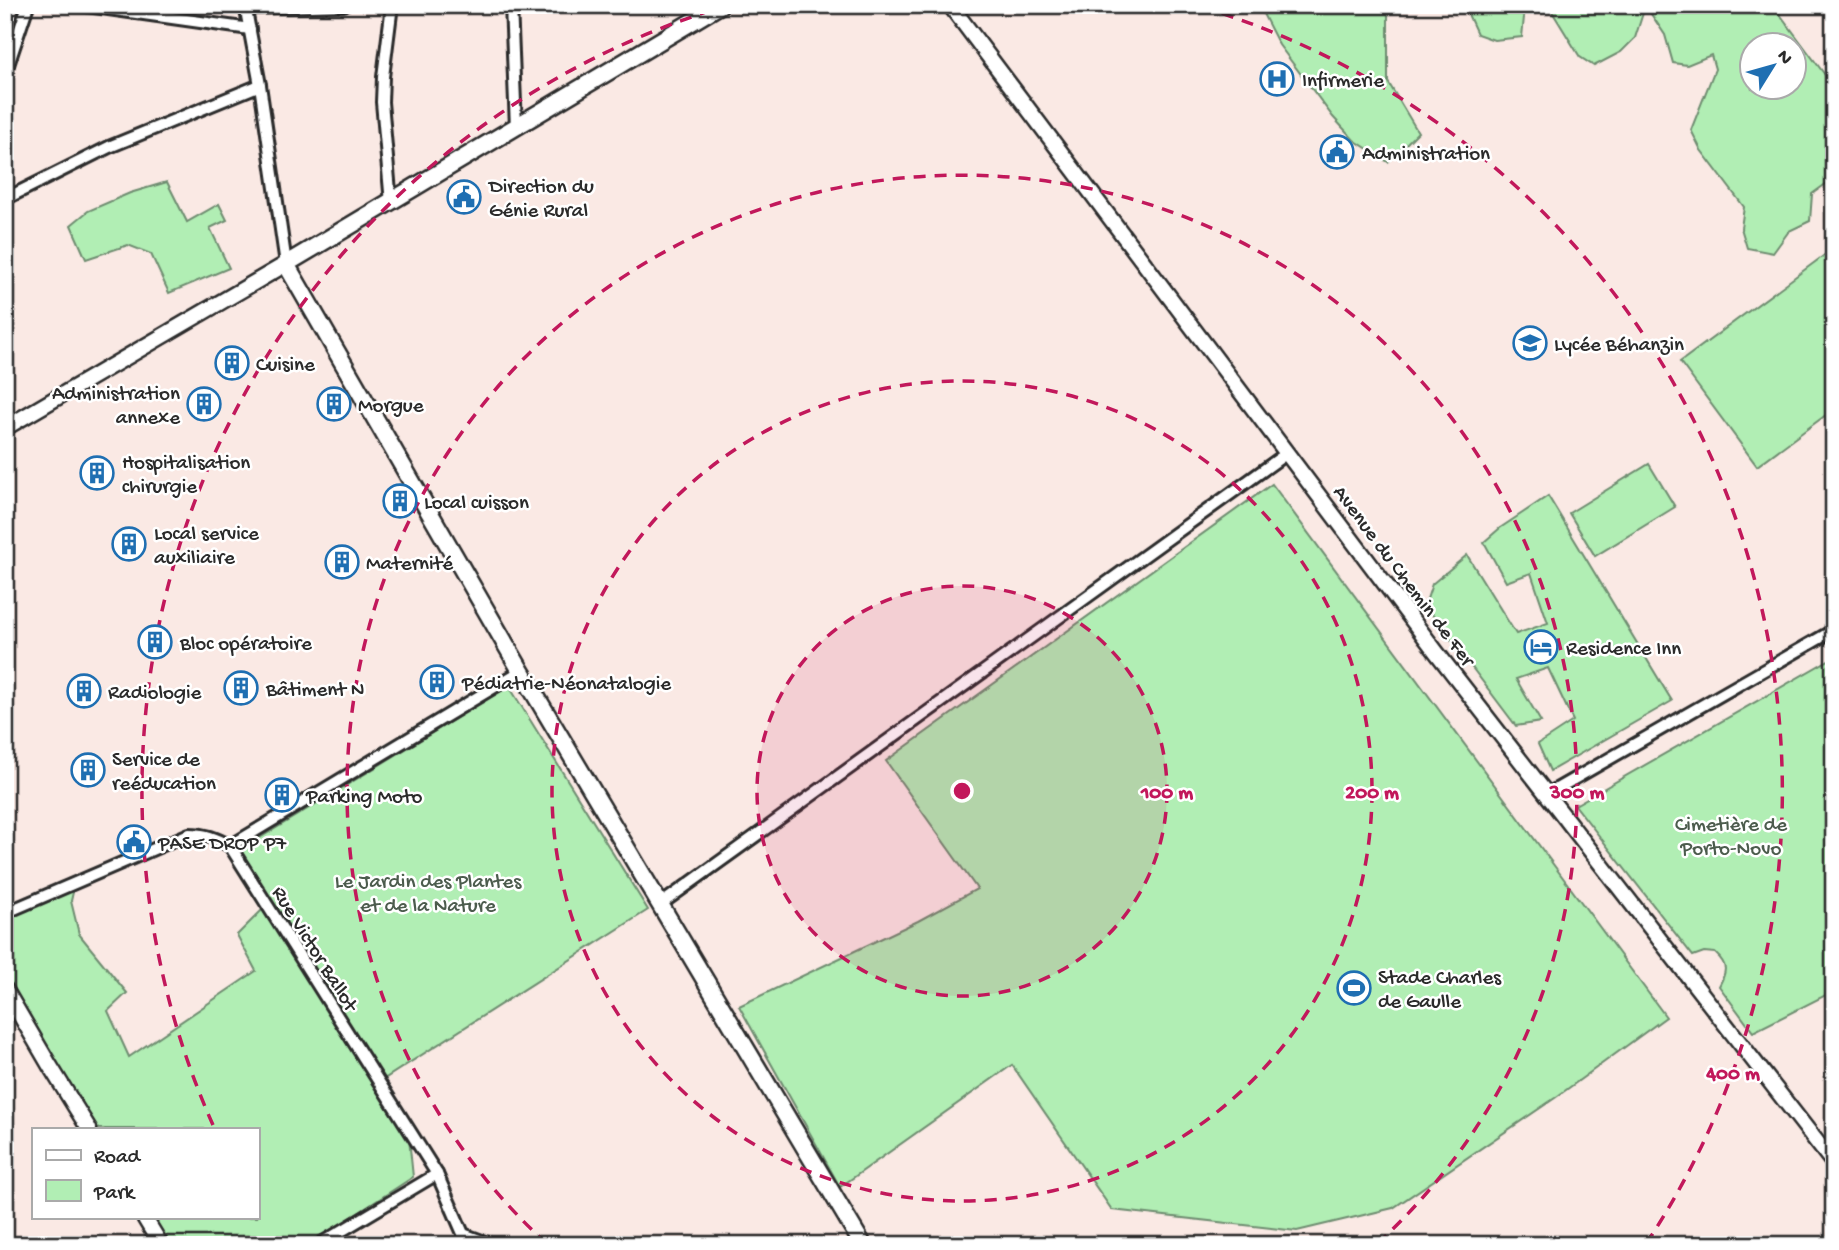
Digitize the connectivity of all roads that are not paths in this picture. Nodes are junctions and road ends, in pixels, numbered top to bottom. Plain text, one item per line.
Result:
1 (28, 5) edge
2 (80, 5) edge
3 (344, 5) edge
4 (392, 5) edge
5 (511, 5) edge
6 (720, 5) edge
7 (950, 5) edge
8 (245, 7) edge
9 (250, 29) junction
10 (5, 74) edge
11 (260, 85) junction
12 (516, 127) junction
13 (5, 199) edge
14 (391, 203) junction
15 (286, 264) junction
16 (5, 428) edge
17 (1287, 453) junction
18 (1834, 630) edge
19 (521, 671) junction
20 (1546, 795) junction
21 (230, 846) junction
22 (661, 904) junction
23 (5, 913) edge
24 (5, 989) edge
25 (88, 1128) edge
26 (1834, 1164) edge
27 (436, 1174) junction
28 (145, 1218) edge
29 (466, 1240) edge
30 (162, 1245) edge
31 (318, 1245) edge
32 (493, 1245) edge
33 (863, 1245) edge

1 - 10 street
2 - 9 street
3 - 8 street
4 - 14 street
5 - 12 street
6 - 12 main road
7 - 17 street, Avenue du Chemin de Fer
8 - 9 street
9 - 11 street
11 - 13 street
11 - 15 street
12 - 14 main road
14 - 15 main road
15 - 16 street
15 - 19 main road
17 - 20 street, Avenue du Chemin de Fer
17 - 22 street
18 - 20 street
19 - 21 street
19 - 22 main road
20 - 26 street, Avenue du Chemin de Fer
21 - 23 street
21 - 27 street, Rue Victor Ballot
22 - 33 main road
24 - 25 street
27 - 29 street, Rue Victor Ballot
27 - 31 street
28 - 30 street
29 - 32 street

